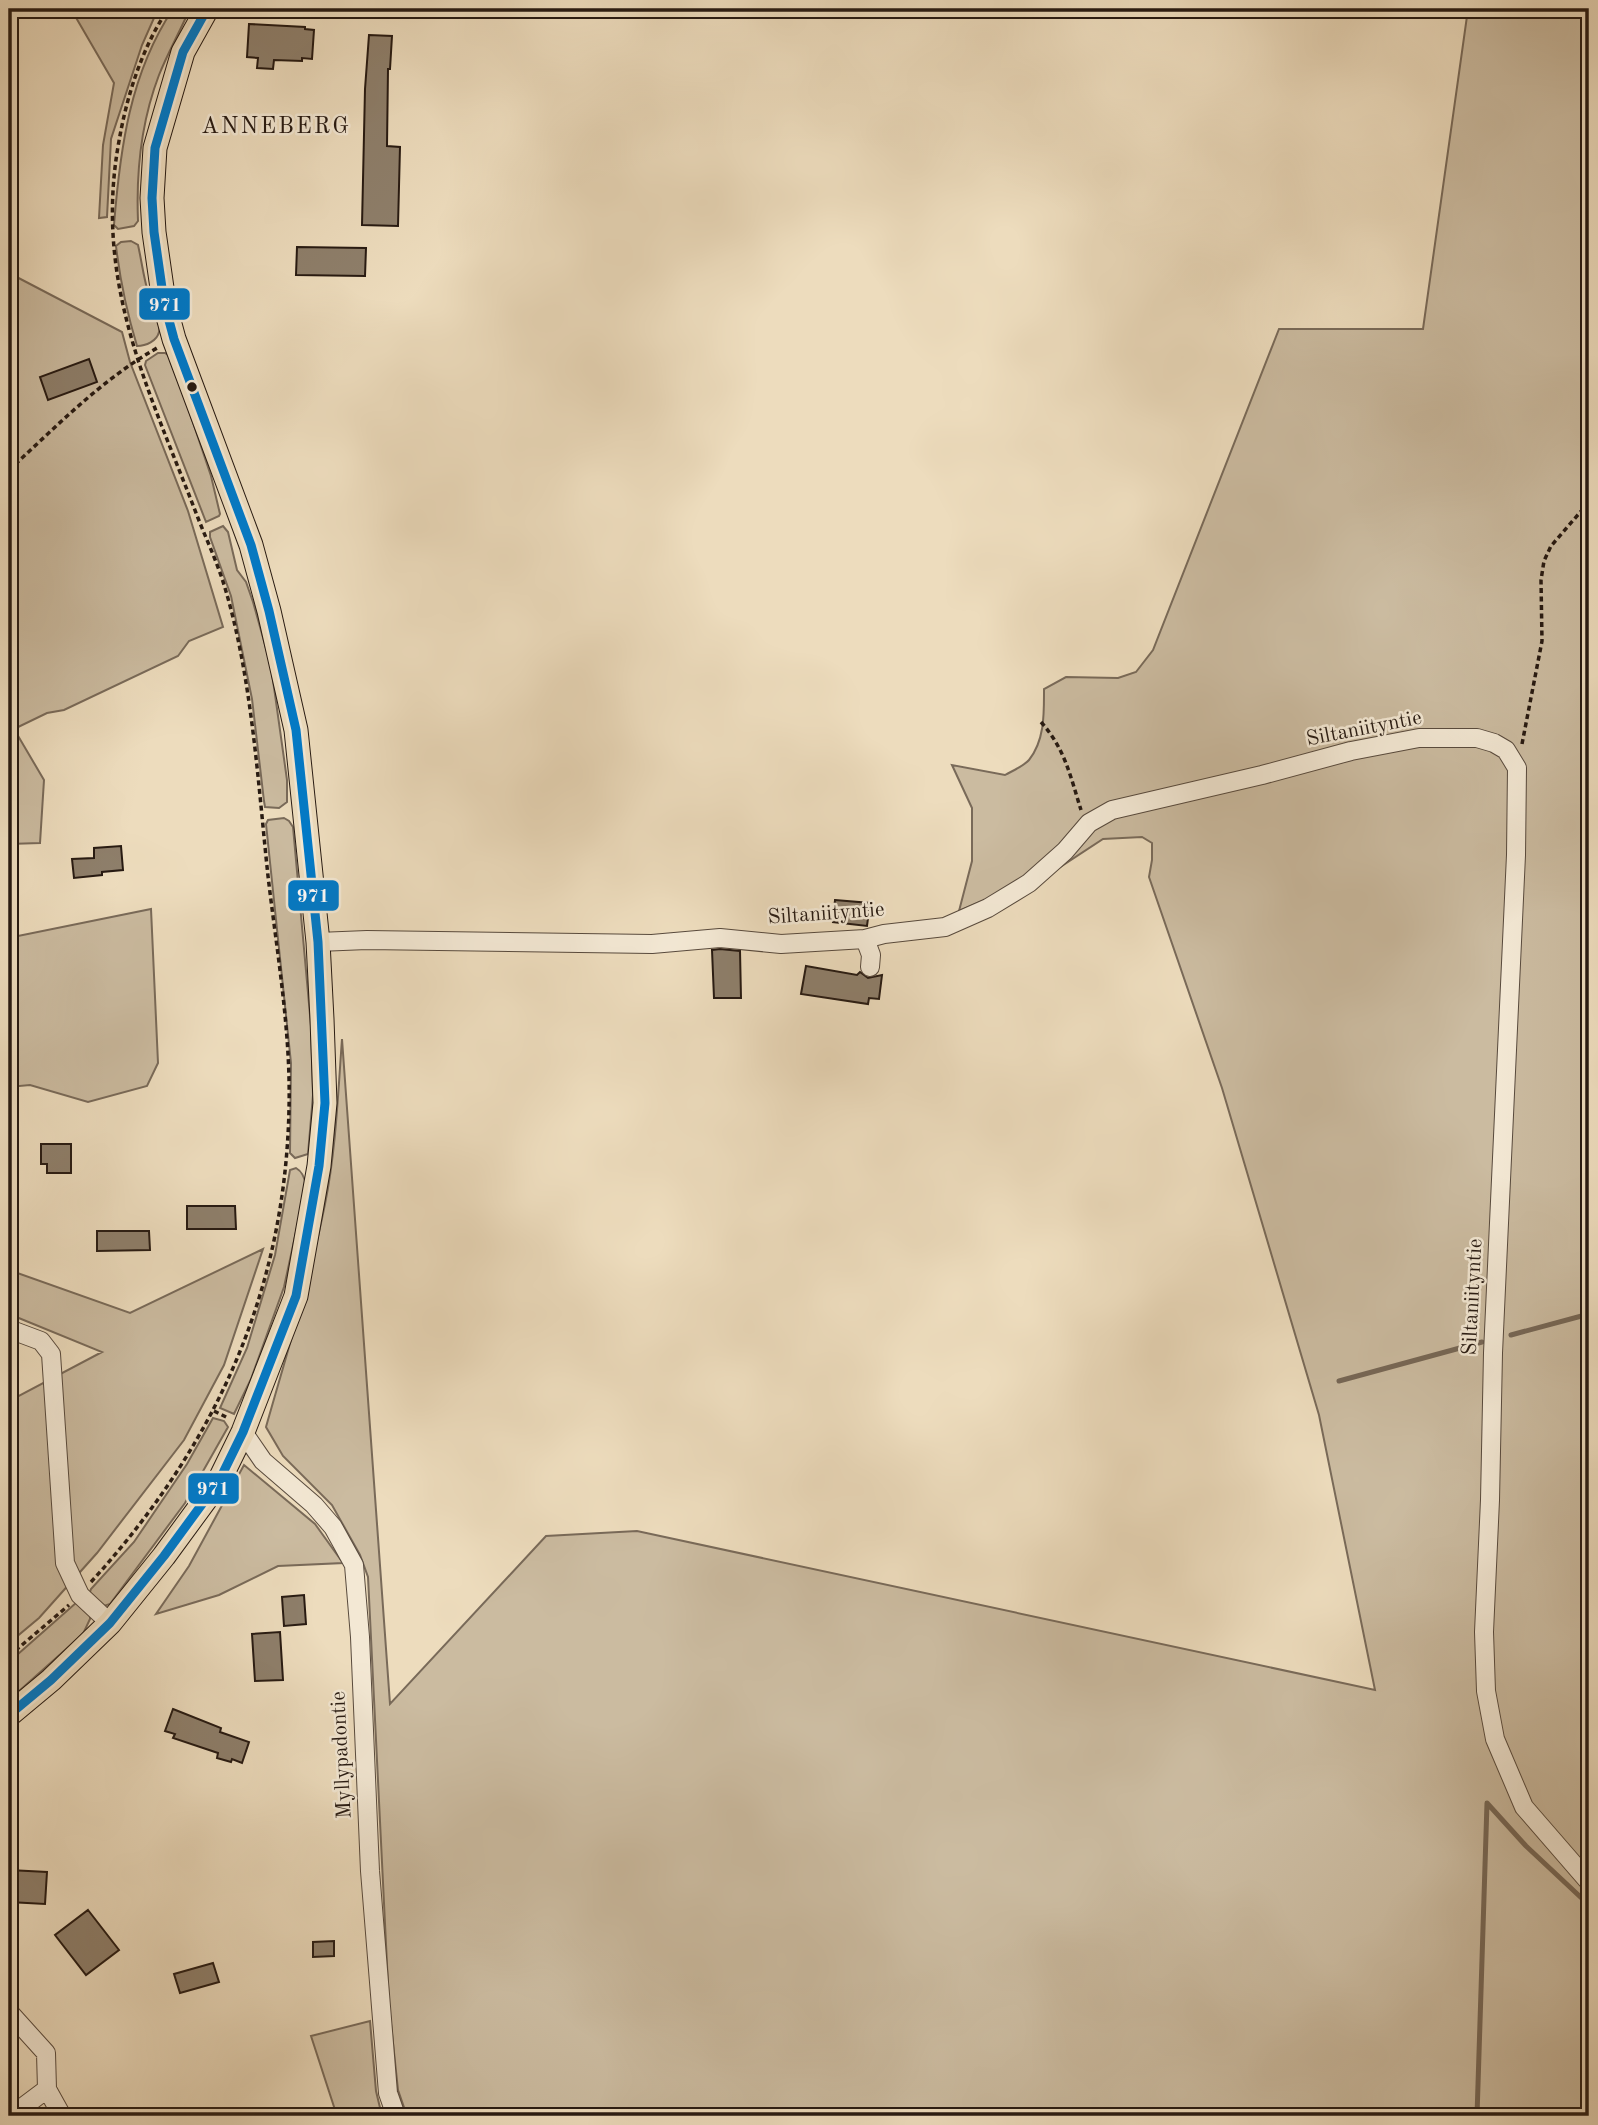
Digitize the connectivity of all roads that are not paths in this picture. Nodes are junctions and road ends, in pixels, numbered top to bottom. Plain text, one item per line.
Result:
1 (206, 9) edge
2 (865, 939) junction
3 (318, 942) junction
4 (870, 967) dead end
5 (9, 1329) edge
6 (243, 1432) junction
7 (110, 1623) junction
8 (9, 1715) edge
9 (1589, 1882) edge
10 (9, 2012) edge
11 (47, 2088) junction
12 (11, 2116) edge
13 (62, 2116) edge
14 (396, 2116) edge

1 - 3 main road
2 - 3 street, Siltaniityntie
2 - 4 street
2 - 9 street, Siltaniityntie
3 - 6 main road
5 - 7 street
6 - 7 main road
6 - 14 street, Myllypadontie
7 - 8 main road
10 - 11 street
11 - 12 street
11 - 13 street

